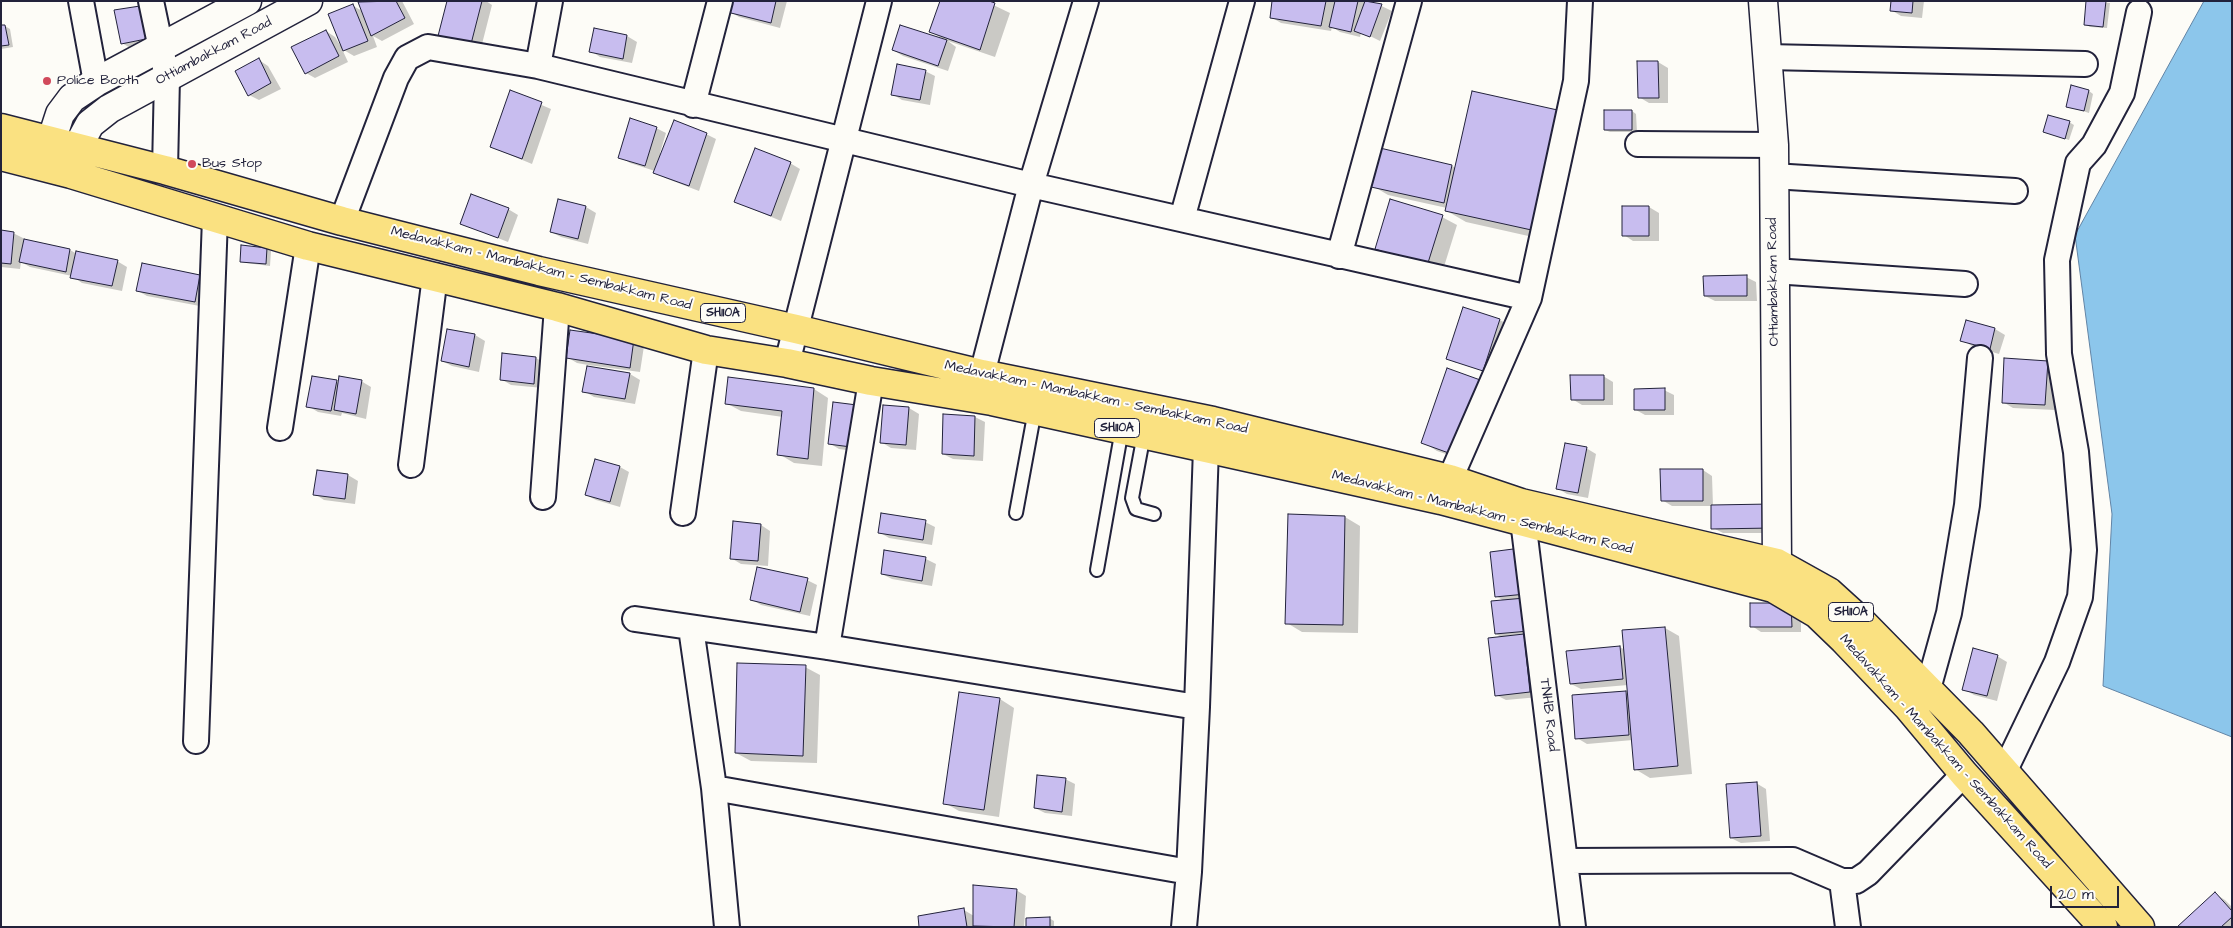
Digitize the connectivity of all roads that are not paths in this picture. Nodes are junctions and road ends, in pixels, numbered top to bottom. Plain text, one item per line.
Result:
1 (80, 1) edge
2 (151, 1) edge
3 (247, 1) edge
4 (308, 1) edge
5 (550, 1) edge
6 (720, 1) edge
7 (879, 1) edge
8 (1086, 1) edge
9 (1242, 1) edge
10 (1409, 1) edge
11 (1580, 1) edge
12 (1763, 1) edge
13 (2139, 12) dead end
14 (160, 48) junction
15 (1767, 56) junction
16 (2085, 64) dead end
17 (538, 66) junction
18 (167, 77) junction
19 (96, 82) junction
20 (693, 104) junction
21 (1, 128) edge
22 (50, 140) junction
23 (844, 141) junction
24 (1638, 144) dead end
25 (1774, 145) junction
26 (1, 156) edge
27 (74, 161) junction
28 (43, 166) junction
29 (165, 170) junction
30 (1773, 176) junction
31 (1031, 185) junction
32 (2015, 191) dead end
33 (215, 218) junction
34 (1182, 219) junction
35 (342, 221) junction
36 (308, 246) junction
37 (1339, 256) junction
38 (1774, 271) junction
39 (435, 276) junction
40 (1965, 284) dead end
41 (1529, 298) junction
42 (557, 307) junction
43 (796, 329) junction
44 (706, 350) junction
45 (1980, 358) dead end
46 (787, 363) junction
47 (982, 374) junction
48 (871, 382) junction
49 (1035, 410) junction
50 (280, 428) dead end
51 (1133, 432) junction
52 (1206, 448) junction
53 (412, 465) dead end
54 (1450, 479) junction
55 (543, 497) dead end
56 (1522, 512) junction
57 (684, 513) dead end
58 (1016, 513) dead end
59 (1154, 514) dead end
60 (1777, 563) junction
61 (1097, 570) dead end
62 (635, 619) dead end
63 (691, 628) junction
64 (827, 647) junction
65 (1928, 689) junction
66 (1197, 708) junction
67 (196, 741) dead end
68 (2005, 770) junction
69 (1964, 774) junction
70 (714, 788) junction
71 (1566, 861) junction
72 (1189, 872) junction
73 (1842, 880) junction
74 (727, 927) edge
75 (1184, 927) edge
76 (1573, 927) edge
77 (1848, 927) edge
78 (2103, 927) edge
79 (2140, 927) edge

1 - 19 street
2 - 14 street
3 - 14 street, Ottiambakkam Road
4 - 18 street, Ottiambakkam Road
5 - 17 street
6 - 20 street
7 - 23 street
8 - 31 street
9 - 34 street
10 - 37 street
11 - 41 street
12 - 15 street, Ottiambakkam Road
13 - 68 street
14 - 18 street
14 - 19 street, Ottiambakkam Road
15 - 16 street
15 - 25 street, Ottiambakkam Road
17 - 20 street
17 - 35 street
18 - 27 street, Ottiambakkam Road
18 - 29 street
19 - 22 street, Ottiambakkam Road
20 - 23 street
21 - 22 main road, Medavakkam - Mambakkam - Sembakkam Road / SH110A
22 - 27 main road, Medavakkam - Mambakkam - Sembakkam Road / SH110A
22 - 28 street, Ottiambakkam Road
23 - 31 street
23 - 43 street
24 - 25 street
25 - 30 street, Ottiambakkam Road
26 - 28 main road, Medavakkam - Mambakkam - Sembakkam Road / SH110A
27 - 28 main road, Medavakkam - Mambakkam - Sembakkam Road / SH110A
27 - 29 main road, Medavakkam - Mambakkam - Sembakkam Road / SH110A
27 - 33 main road, Medavakkam - Mambakkam - Sembakkam Road / SH110A
29 - 35 main road, Medavakkam - Mambakkam - Sembakkam Road / SH110A
30 - 32 street
30 - 38 street, Ottiambakkam Road
31 - 34 street
31 - 47 street
33 - 36 main road, Medavakkam - Mambakkam - Sembakkam Road / SH110A
33 - 67 street
34 - 37 street
35 - 43 main road, Medavakkam - Mambakkam - Sembakkam Road / SH110A
36 - 39 main road, Medavakkam - Mambakkam - Sembakkam Road / SH110A
36 - 50 street
37 - 41 street
38 - 40 street
38 - 60 street, Ottiambakkam Road
39 - 42 main road, Medavakkam - Mambakkam - Sembakkam Road / SH110A
39 - 53 street
41 - 54 street
42 - 44 main road, Medavakkam - Mambakkam - Sembakkam Road / SH110A
42 - 55 street
43 - 46 street
43 - 47 main road, Medavakkam - Mambakkam - Sembakkam Road / SH110A
44 - 46 main road, Medavakkam - Mambakkam - Sembakkam Road / SH110A
44 - 57 street
45 - 65 street
46 - 48 main road, Medavakkam - Mambakkam - Sembakkam Road / SH110A
47 - 54 main road, Medavakkam - Mambakkam - Sembakkam Road / SH110A
48 - 49 main road, Medavakkam - Mambakkam - Sembakkam Road / SH110A
48 - 64 street
49 - 51 main road, Medavakkam - Mambakkam - Sembakkam Road / SH110A
49 - 58 lane
51 - 52 main road, Medavakkam - Mambakkam - Sembakkam Road / SH110A
51 - 59 lane
51 - 61 lane
52 - 56 main road, Medavakkam - Mambakkam - Sembakkam Road / SH110A
52 - 66 street
54 - 56 main road, Medavakkam - Mambakkam - Sembakkam Road / SH110A
56 - 60 main road, Medavakkam - Mambakkam - Sembakkam Road / SH110A
56 - 69 main road, Medavakkam - Mambakkam - Sembakkam Road / SH110A
56 - 71 street, TNHB Road
60 - 65 main road, Medavakkam - Mambakkam - Sembakkam Road / SH110A
62 - 63 street
63 - 64 street
63 - 70 street
64 - 66 street
65 - 68 main road, Medavakkam - Mambakkam - Sembakkam Road / SH110A
66 - 72 street
68 - 79 main road, Medavakkam - Mambakkam - Sembakkam Road / SH110A
69 - 73 street
69 - 78 main road, Medavakkam - Mambakkam - Sembakkam Road / SH110A
70 - 72 street
70 - 74 street
71 - 73 street
71 - 76 street, TNHB Road
72 - 75 street
73 - 77 street

